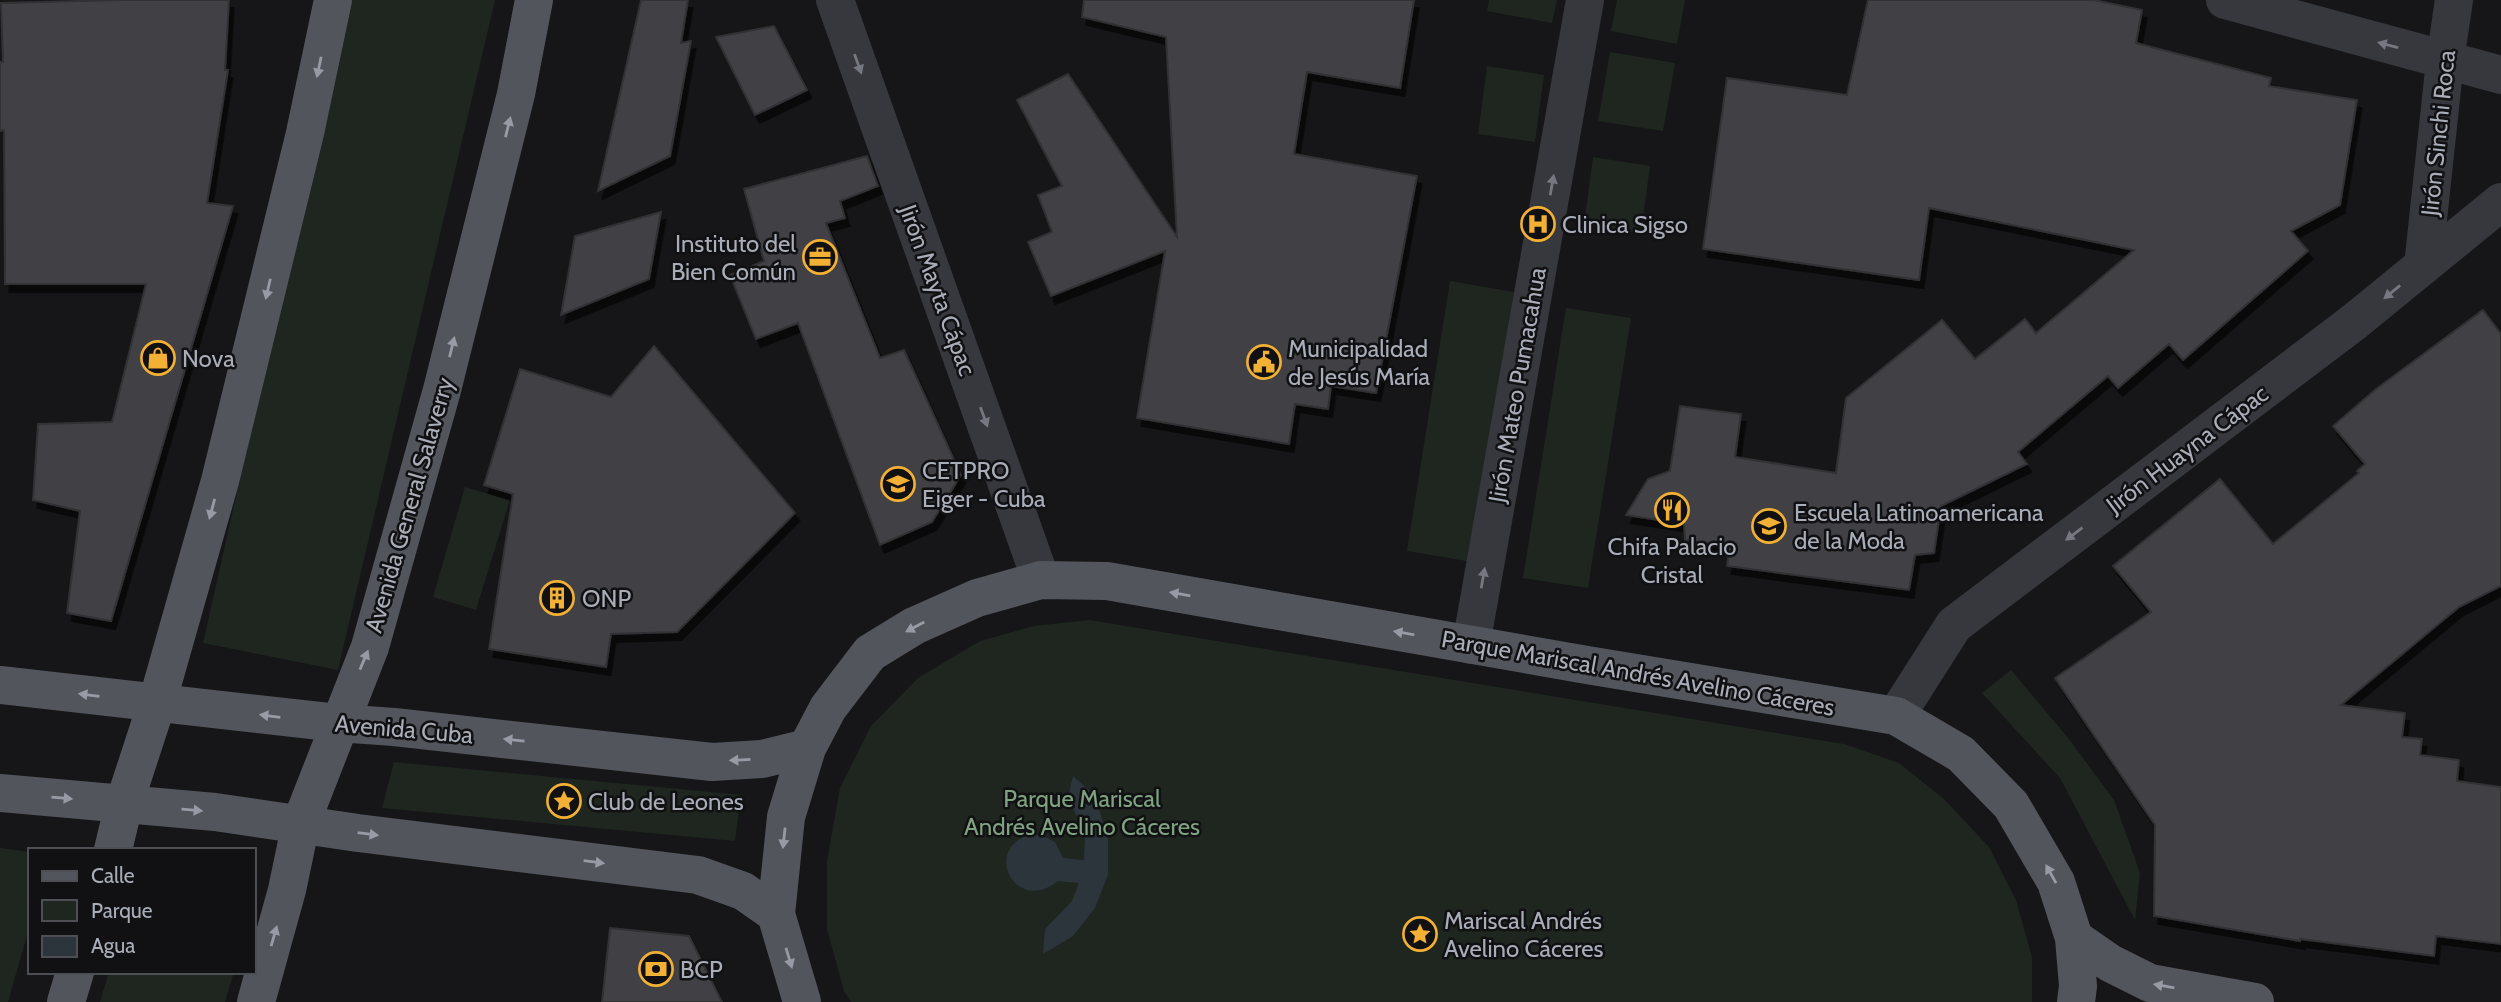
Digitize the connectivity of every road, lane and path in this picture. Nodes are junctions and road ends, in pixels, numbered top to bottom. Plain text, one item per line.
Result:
1 (332, 0) edge
2 (534, 0) edge
3 (835, 0) edge
4 (1585, 0) edge
5 (2225, 0) edge
6 (2455, 0) edge
7 (2445, 61) junction
8 (2501, 75) edge
9 (2501, 202) edge
10 (2423, 266) junction
11 (1041, 580) junction
12 (1471, 645) junction
13 (0, 685) edge
14 (157, 703) junction
15 (1896, 716) junction
16 (338, 723) junction
17 (807, 748) junction
18 (0, 793) edge
19 (124, 804) junction
20 (301, 823) junction
21 (113, 848) edge
22 (776, 914) junction
23 (2074, 938) junction
24 (74, 974) edge
25 (66, 1002) edge
26 (256, 1002) edge
27 (802, 1002) edge
28 (2076, 1002) edge
29 (2255, 1002) edge

1 -> 14 main road
16 -> 2 main road, Avenida General Salaverry
3 -> 11 street, Jirón Mayta Cápac
12 -> 4 street, Jirón Mateo Pumacahua
7 -> 5 street
6 - 7 street, Jirón Sinchi Roca
7 - 8 street
7 - 10 street, Jirón Sinchi Roca
9 - 10 street, Jirón Huayna Cápac
10 -> 15 street, Jirón Huayna Cápac
12 -> 11 main road, Parque Mariscal Andrés Avelino Cáceres
11 -> 17 main road, Parque Mariscal Andrés Avelino Cáceres
12 - 15 main road, Parque Mariscal Andrés Avelino Cáceres
14 -> 13 main road, Avenida Cuba
16 -> 14 main road, Avenida Cuba
14 - 19 main road
23 -> 15 main road, Parque Mariscal Andrés Avelino Cáceres
17 -> 16 main road, Avenida Cuba
16 - 20 main road, Avenida General Salaverry
17 -> 22 main road, Parque Mariscal Andrés Avelino Cáceres
18 -> 19 main road
19 -> 20 main road
19 - 21 main road
20 -> 22 main road
26 -> 20 main road, Avenida General Salaverry
22 -> 27 main road, Parque Mariscal Andrés Avelino Cáceres
23 - 28 main road, Parque Mariscal Andrés Avelino Cáceres
29 -> 23 main road
24 - 25 main road

